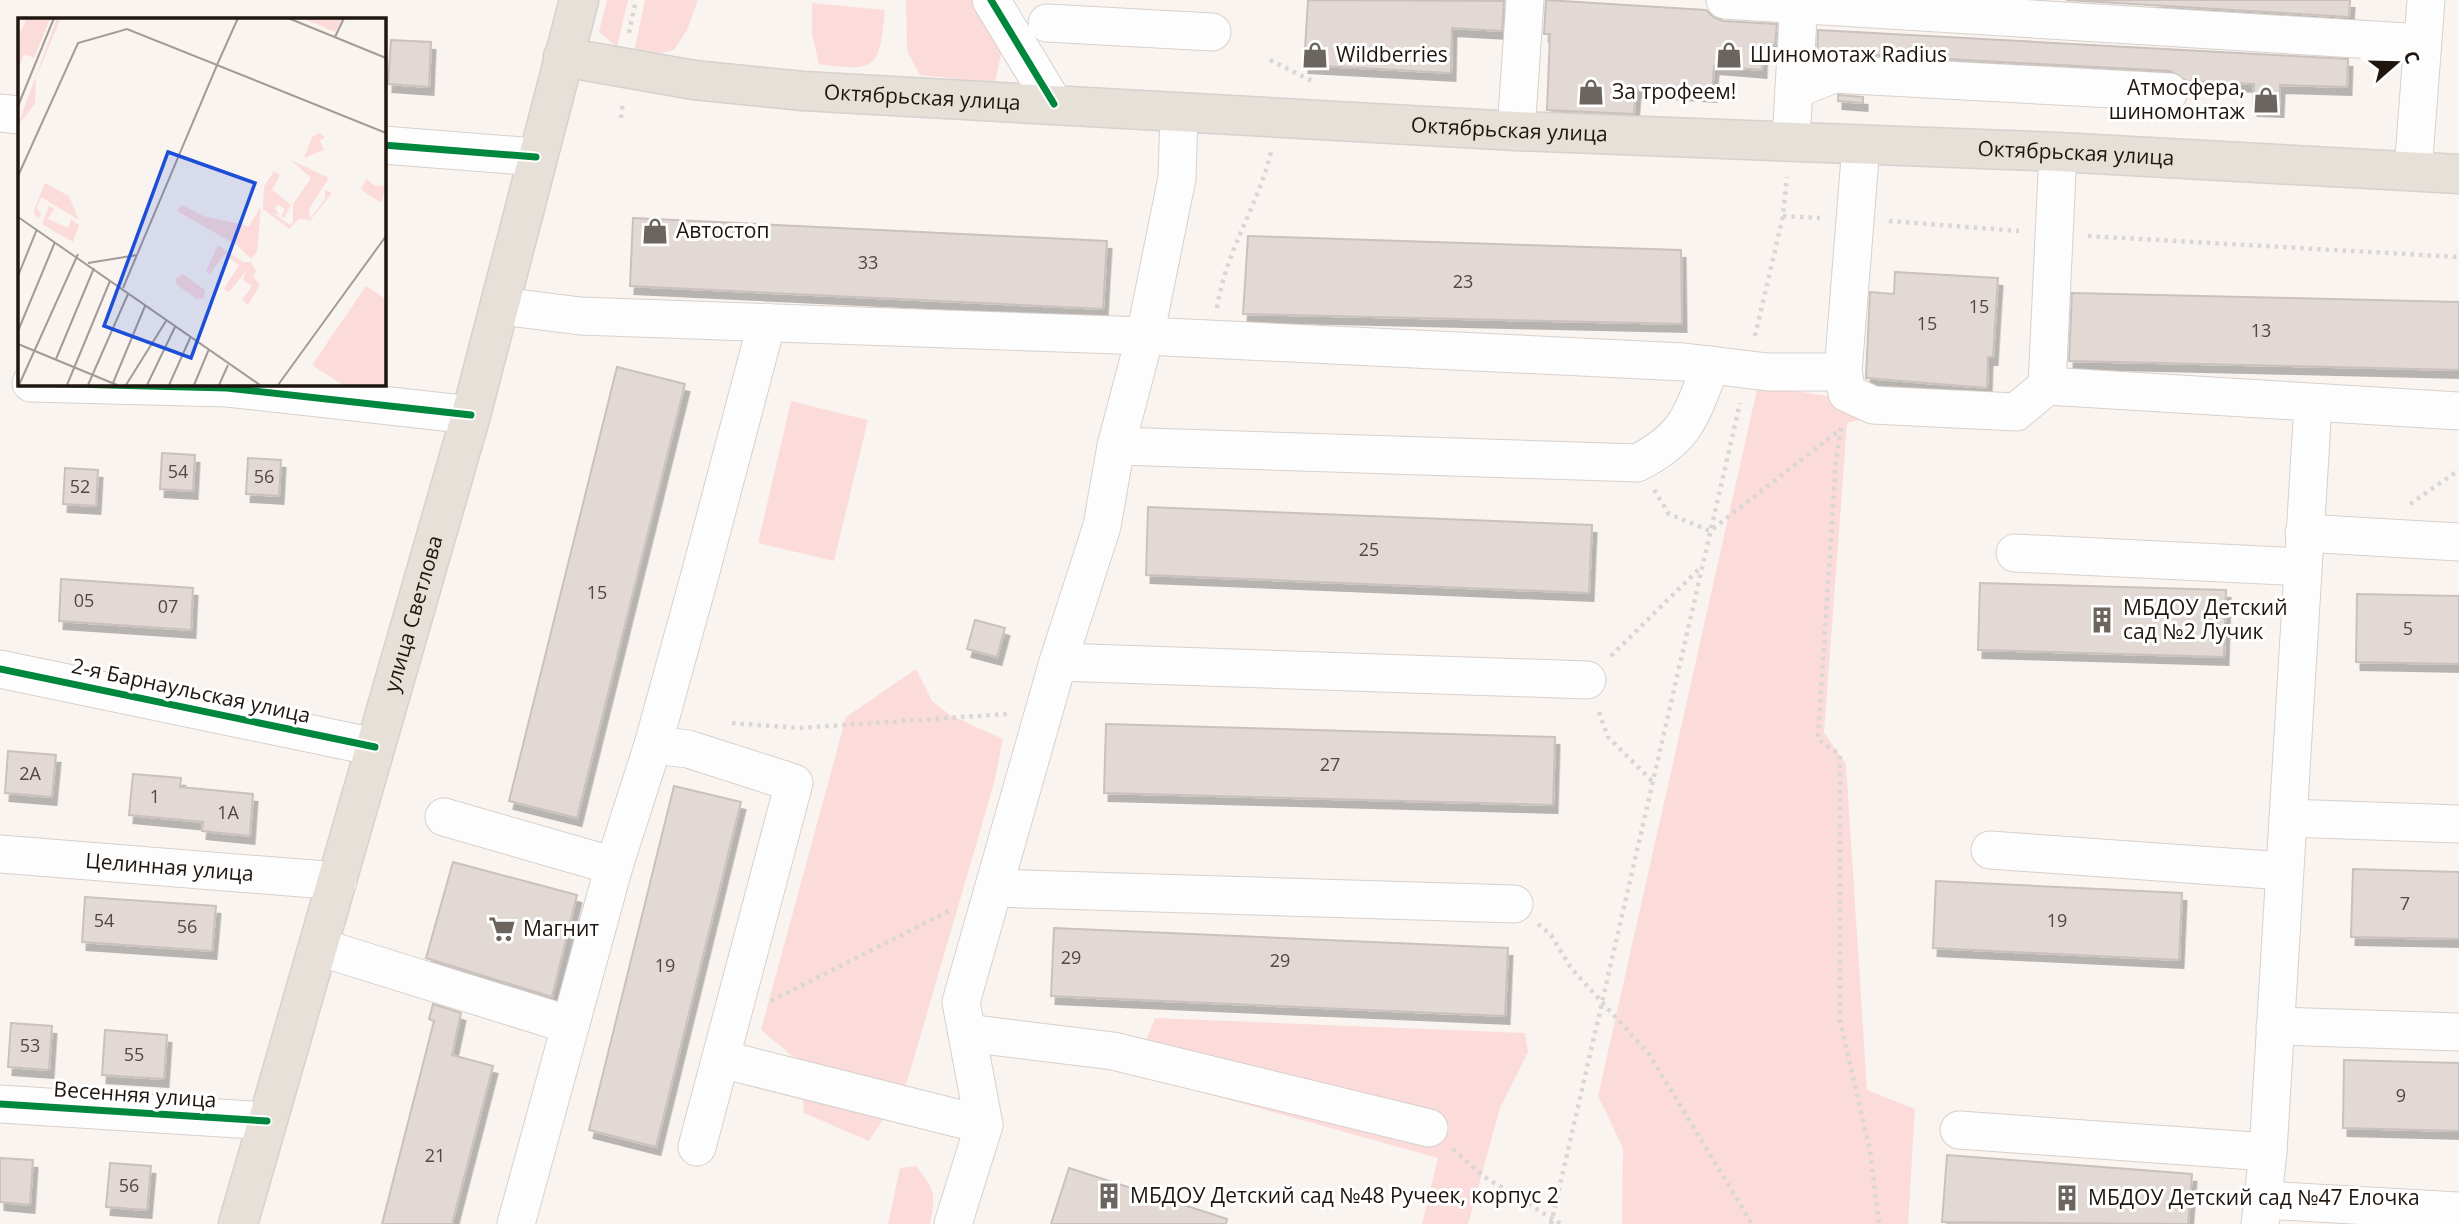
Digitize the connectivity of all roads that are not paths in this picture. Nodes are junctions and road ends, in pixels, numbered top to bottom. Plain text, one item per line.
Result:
1 (579, 0) edge
2 (991, 0) edge
3 (1525, 0) edge
4 (1725, 0) edge
5 (2426, 0) edge
6 (1799, 3) edge
7 (1047, 23) dead end
8 (1212, 32) dead end
9 (2422, 43) junction
10 (563, 57) junction
11 (1794, 90) junction
12 (2169, 92) dead end
13 (1054, 104) junction
14 (0, 113) edge
15 (1179, 113) junction
16 (18, 115) edge
17 (1516, 131) junction
18 (1791, 141) junction
19 (385, 145) edge
20 (1861, 145) junction
21 (2058, 152) junction
22 (536, 158) junction
23 (2413, 172) junction
24 (2459, 174) edge
25 (501, 306) junction
26 (767, 322) junction
27 (1145, 336) junction
28 (1711, 365) junction
29 (0, 382) edge
30 (1845, 382) junction
31 (18, 383) edge
32 (109, 385) edge
33 (2047, 386) junction
34 (2313, 404) junction
35 (2459, 411) edge
36 (471, 415) junction
37 (1116, 446) junction
38 (2459, 542) edge
39 (2303, 550) junction
40 (2015, 553) dead end
41 (1058, 662) junction
42 (0, 669) edge
43 (1587, 680) road end
44 (653, 745) junction
45 (375, 747) junction
46 (444, 817) dead end
47 (2288, 818) junction
48 (2459, 824) edge
49 (1990, 850) dead end
50 (0, 854) edge
51 (614, 866) junction
52 (2284, 871) junction
53 (338, 881) junction
54 (994, 888) junction
55 (1514, 904) road end
56 (318, 947) junction
57 (570, 1025) junction
58 (2275, 1026) junction
59 (2459, 1032) edge
60 (967, 1033) junction
61 (720, 1059) junction
62 (0, 1104) edge
63 (267, 1121) junction
64 (984, 1125) junction
65 (1429, 1128) road end
66 (1959, 1130) dead end
67 (697, 1147) dead end
68 (2268, 1152) junction
69 (2459, 1211) edge
70 (2261, 1212) edge
71 (238, 1224) edge
72 (516, 1224) edge
73 (953, 1224) edge

1 - 10 main road, улица Светлова
2 - 13 street
3 - 17 street
4 - 6 street
5 - 9 street
6 - 9 street
6 - 11 street
7 - 8 street
9 - 23 street
10 - 13 main road, Октябрьская улица
10 - 22 main road, улица Светлова
11 - 12 street
11 - 18 street
13 - 15 main road, Октябрьская улица
14 - 16 street
15 - 17 main road, Октябрьская улица
15 - 27 street
17 - 18 main road, Октябрьская улица
18 - 20 main road, Октябрьская улица
19 - 22 street
20 - 21 main road, Октябрьская улица
20 - 30 street
21 - 23 main road, Октябрьская улица
21 - 33 street
22 - 25 main road, улица Светлова
23 - 24 main road, Октябрьская улица
25 - 26 street
25 - 36 main road, улица Светлова
26 - 27 street
26 - 44 street
27 - 28 street
27 - 37 street
28 - 30 street
28 - 37 street
29 - 31 street
30 - 33 street
32 - 36 street
33 - 34 street
34 - 35 street
34 - 39 street
36 - 45 main road, улица Светлова
37 - 41 street
38 - 39 street
39 - 40 street
39 - 47 street
41 - 43 street
41 - 54 street
42 - 45 street, 2-я Барнаульская улица
44 - 51 street
44 - 61 street
45 - 53 main road, улица Светлова
46 - 51 street
47 - 48 street
47 - 52 street
49 - 52 street
50 - 53 street, Целинная улица
51 - 57 street
52 - 58 street
53 - 56 main road, улица Светлова
54 - 55 street
54 - 60 street
56 - 57 street
56 - 63 main road, улица Светлова
57 - 72 street
58 - 59 street
58 - 68 street
60 - 64 street
60 - 65 street
61 - 64 street
61 - 67 street
62 - 63 street, Весенняя улица
63 - 71 main road, улица Светлова
64 - 73 street
66 - 68 street
68 - 70 street
69 - 70 street

